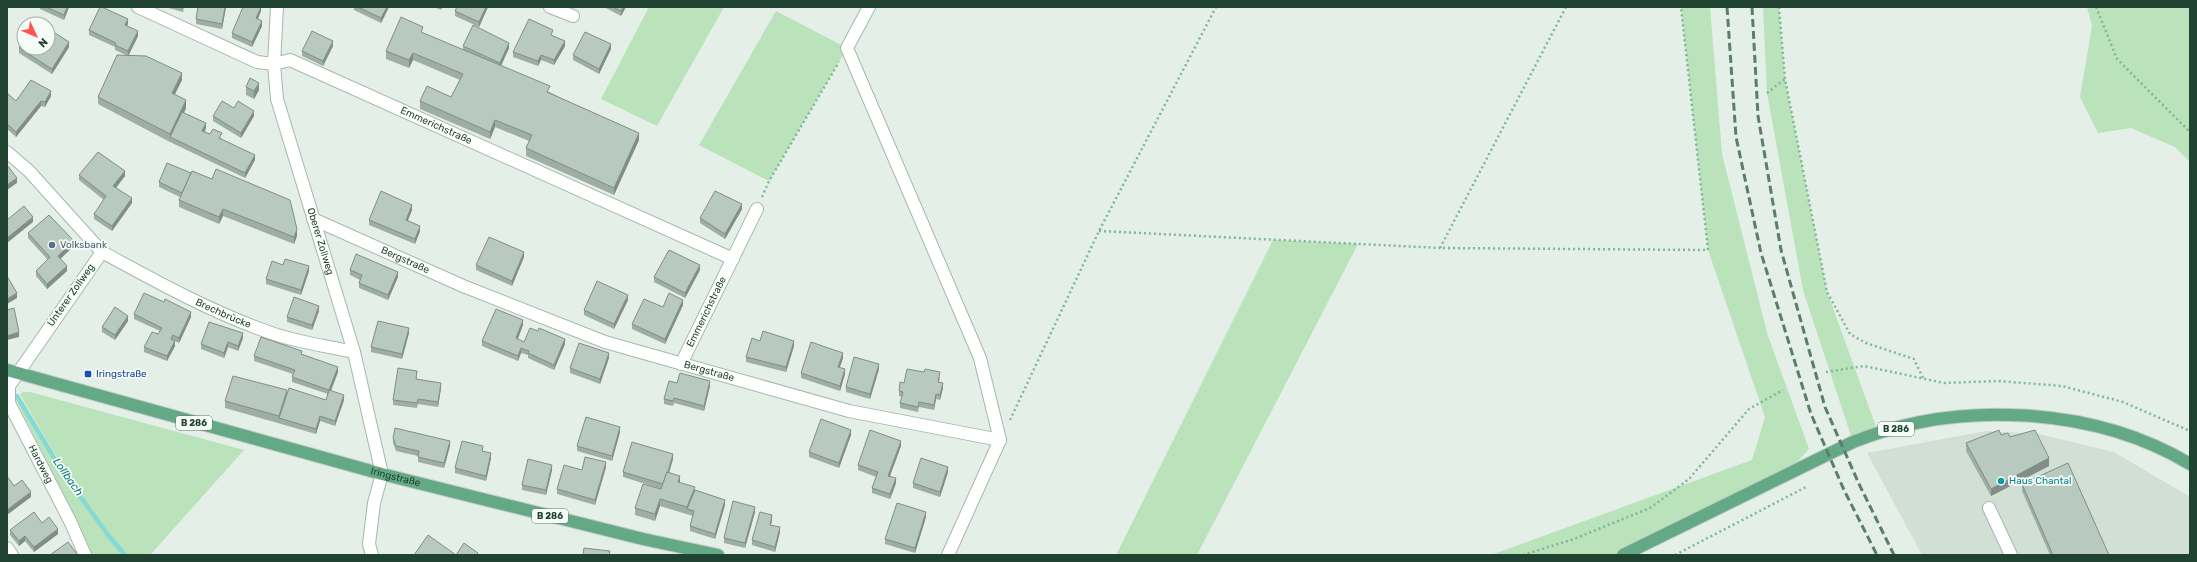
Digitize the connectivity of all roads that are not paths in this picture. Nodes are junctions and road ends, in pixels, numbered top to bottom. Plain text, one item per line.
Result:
1 (138, 7) edge
2 (277, 7) edge
3 (550, 7) edge
4 (869, 7) edge
5 (573, 16) dead end
6 (274, 64) junction
7 (7, 152) edge
8 (757, 209) road end
9 (313, 219) junction
10 (102, 252) junction
11 (733, 259) junction
12 (354, 352) junction
13 (681, 364) junction
14 (12, 372) edge
15 (1000, 440) junction
16 (2190, 464) edge
17 (382, 474) junction
18 (1988, 508) dead end
19 (7, 548) edge
20 (12, 555) edge
21 (85, 555) edge
22 (372, 555) edge
23 (718, 555) edge
24 (948, 555) edge
25 (1623, 555) edge
26 (2011, 555) edge

1 - 6 street, Emmerichstraße
2 - 6 street, Oberer Zollweg
3 - 5 street
4 - 15 street
6 - 9 street, Oberer Zollweg
6 - 11 street, Emmerichstraße
7 - 10 street
8 - 11 street, Emmerichstraße
9 - 12 street, Oberer Zollweg
9 - 13 street, Bergstraße
10 - 12 street, Brechbrücke
10 - 14 street, Unterer Zollweg
11 - 13 street, Emmerichstraße
12 - 17 street, Oberer Zollweg
13 - 15 street, Bergstraße
14 - 17 main road, Iringstraße / B 286
14 - 21 street, Hardweg
15 - 24 street
16 - 25 main road, B 286
17 - 22 street
17 - 23 main road, Iringstraße / B 286
18 - 26 street
19 - 20 street

